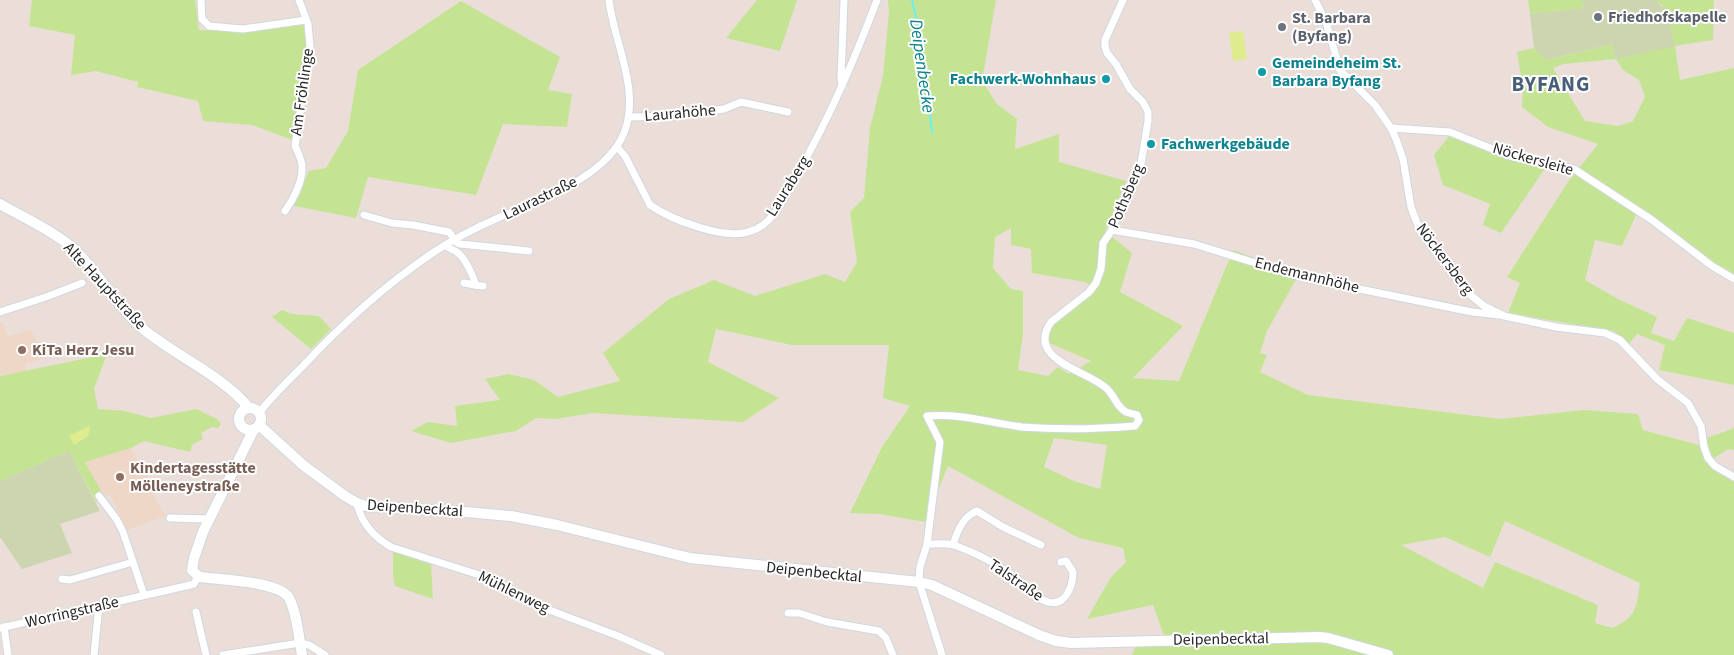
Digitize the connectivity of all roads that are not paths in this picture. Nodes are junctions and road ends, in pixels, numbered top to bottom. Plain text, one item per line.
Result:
1 (201, 0) edge
2 (299, 0) edge
3 (609, 0) edge
4 (844, 0) edge
5 (877, 0) edge
6 (1123, 0) edge
7 (1315, 0) edge
8 (306, 20) junction
9 (842, 86) junction
10 (788, 112) dead end
11 (629, 117) junction
12 (1391, 128) junction
13 (617, 147) junction
14 (0, 204) edge
15 (285, 211) dead end
16 (364, 215) dead end
17 (1112, 230) junction
18 (454, 239) junction
19 (445, 245) junction
20 (529, 251) dead end
21 (1734, 279) edge
22 (82, 283) dead end
23 (464, 284) dead end
24 (475, 285) junction
25 (483, 286) dead end
26 (0, 312) edge
27 (1504, 316) junction
28 (246, 410) junction
29 (260, 414) junction
30 (252, 427) junction
31 (1734, 477) edge
32 (99, 496) dead end
33 (357, 503) junction
34 (170, 518) dead end
35 (209, 518) junction
36 (927, 544) junction
37 (1041, 545) dead end
38 (954, 546) junction
39 (133, 562) junction
40 (1061, 562) dead end
41 (198, 576) junction
42 (62, 579) dead end
43 (919, 582) junction
44 (144, 595) junction
45 (99, 606) junction
46 (196, 612) dead end
47 (788, 613) dead end
48 (2, 627) edge
49 (300, 643) junction
50 (8, 655) edge
51 (94, 655) edge
52 (206, 655) edge
53 (223, 655) edge
54 (302, 655) edge
55 (324, 655) edge
56 (661, 655) edge
57 (893, 655) edge
58 (942, 655) edge
59 (1388, 655) edge

1 - 8 street
2 - 8 street, Am Fröhlinge
3 - 11 street, Laurastraße
4 - 9 street, Lauraberg
5 - 9 street, Lauraberg
6 - 17 street, Pothsberg
7 - 12 street, Nöckersberg
8 - 15 street, Am Fröhlinge
9 - 13 street, Lauraberg
10 - 11 street, Laurahöhe
11 - 13 street, Laurastraße
12 - 21 street, Nöckersleite
12 - 27 street, Nöckersberg
13 - 18 street, Laurastraße
14 - 28 main road, Alte Hauptstraße
16 - 18 street
17 - 27 street, Endemannhöhe
17 - 36 street, Pothsberg
18 - 19 street, Laurastraße
18 - 20 street
19 - 24 street
19 - 29 street, Laurastraße
22 - 26 street
23 - 24 street
24 - 25 street
27 - 31 street, Nöckersberg
28 - 29 main road
28 - 30 main road
29 - 30 main road
30 - 33 main road, Deipenbecktal
30 - 35 main road
32 - 39 street
33 - 43 main road, Deipenbecktal
33 - 56 street, Mühlenweg
34 - 35 street
35 - 41 main road
36 - 38 street, Talstraße
36 - 43 street
37 - 38 street
38 - 40 street, Talstraße
39 - 42 street, Worringstraße
39 - 44 street
41 - 44 street, Worringstraße
41 - 49 main road
43 - 58 street
43 - 59 main road, Deipenbecktal
44 - 45 street, Worringstraße
45 - 48 street, Worringstraße
45 - 51 street
46 - 52 street
47 - 57 street
48 - 50 street
49 - 53 street
49 - 54 main road
49 - 55 street

